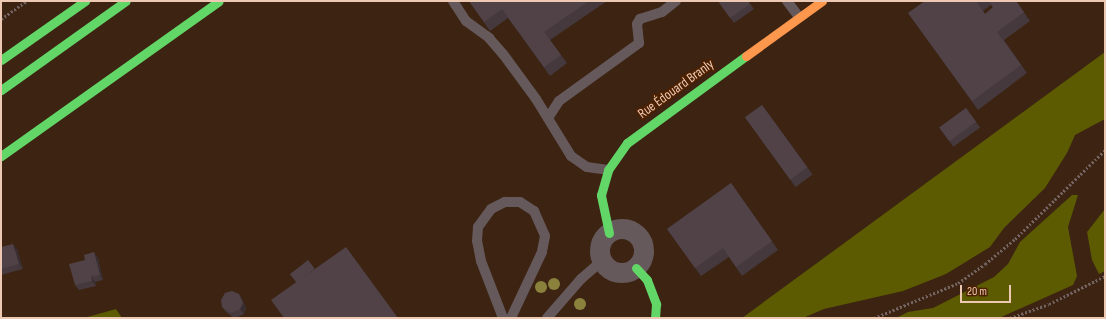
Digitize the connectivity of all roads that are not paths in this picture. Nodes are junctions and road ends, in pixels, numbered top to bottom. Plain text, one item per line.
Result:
1 (85, 1) edge
2 (126, 1) edge
3 (219, 1) edge
4 (453, 1) edge
5 (676, 1) edge
6 (787, 1) edge
7 (822, 1) edge
8 (799, 18) junction
9 (1, 60) edge
10 (1, 90) edge
11 (548, 118) junction
12 (1, 156) edge
13 (608, 170) junction
14 (609, 233) junction
15 (602, 261) junction
16 (636, 268) junction
17 (503, 318) edge
18 (511, 318) edge
19 (547, 318) edge
20 (655, 318) edge

1 - 9 main road
2 - 10 main road
3 - 12 main road
4 - 11 lane
5 - 11 lane
6 - 8 lane
7 - 8 main road, Rue Édouard Branly
8 - 13 main road, Rue Édouard Branly
11 - 13 lane
13 - 14 main road, Rue Édouard Branly
14 - 15 street
14 - 16 street
15 - 16 street
15 - 19 lane
16 - 20 main road
17 - 18 lane

